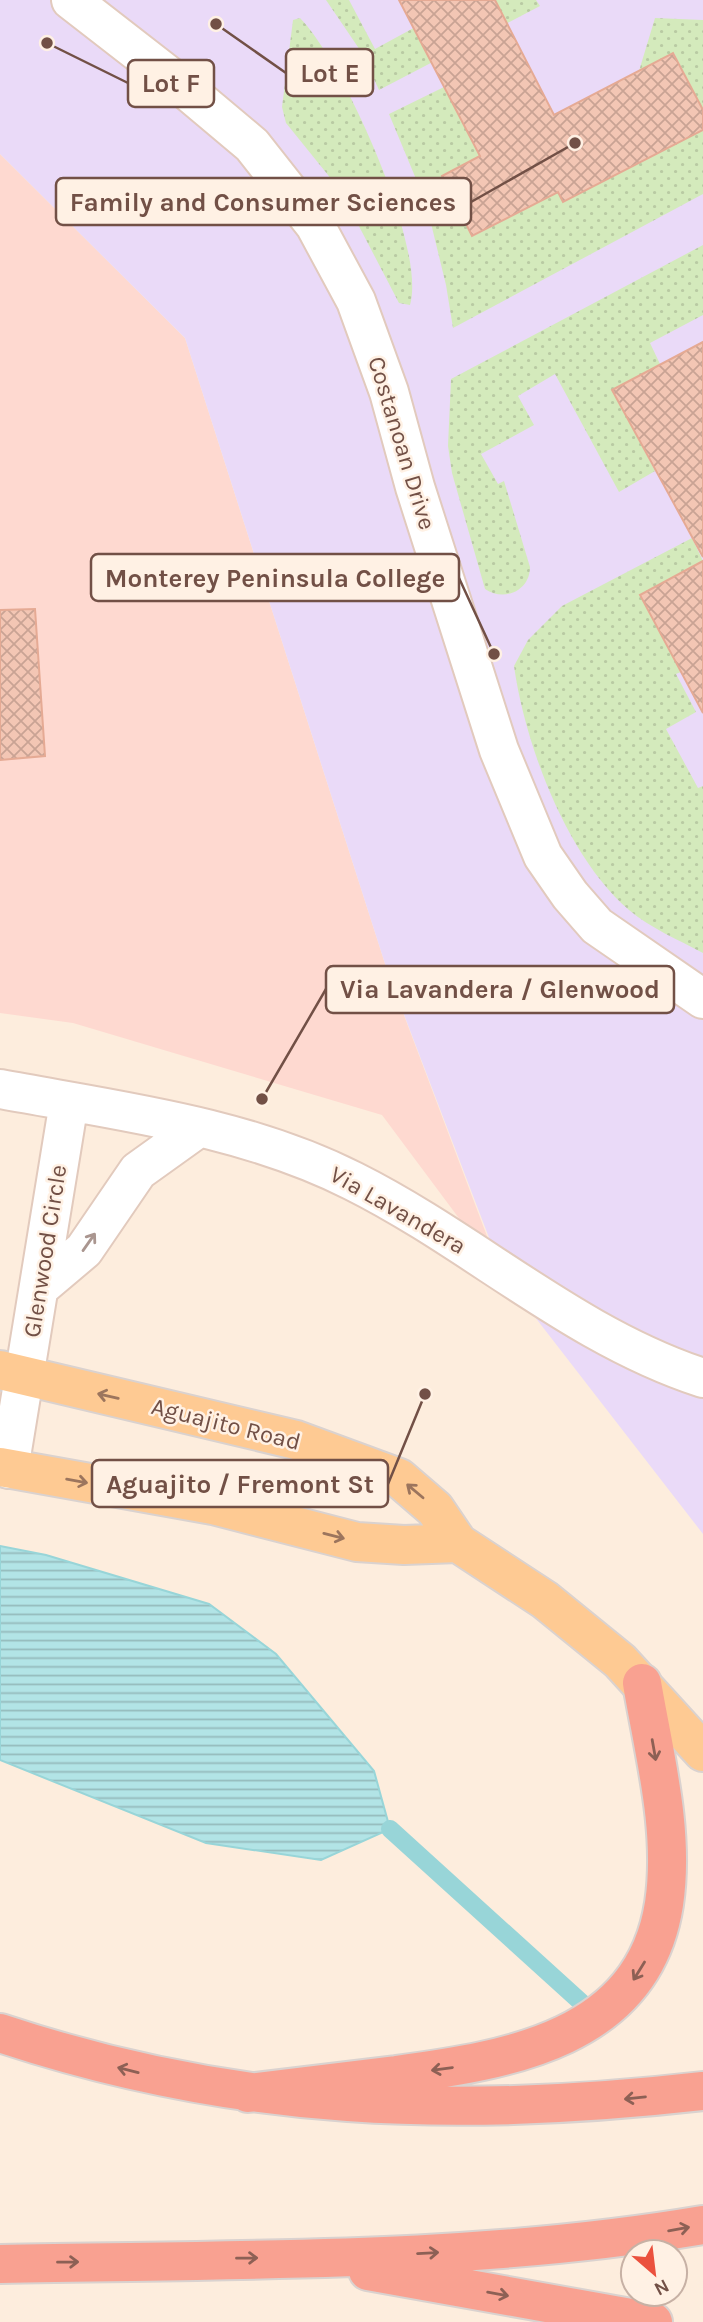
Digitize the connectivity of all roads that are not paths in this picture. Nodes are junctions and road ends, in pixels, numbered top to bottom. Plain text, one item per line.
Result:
1 (71, 0) edge
2 (703, 999) edge
3 (0, 1089) edge
4 (69, 1102) junction
5 (198, 1128) junction
6 (39, 1289) junction
7 (13, 1373) edge
8 (703, 1378) edge
9 (5, 1468) edge
10 (458, 1543) junction
11 (642, 1683) junction
12 (703, 1739) edge
13 (703, 1752) edge
14 (0, 2033) edge
15 (703, 2091) edge
16 (248, 2094) junction
17 (703, 2225) edge
18 (286, 2257) junction
19 (0, 2264) edge
20 (653, 2322) edge

1 - 2 street, Costanoan Drive
3 - 4 street
4 - 5 street, Via Lavandera
4 - 6 street, Glenwood Circle
6 -> 5 street
5 - 8 street, Via Lavandera
6 - 7 street, Glenwood Circle
7 - 9 street, Glenwood Circle
10 -> 7 main road, Aguajito Road
9 -> 10 main road
10 - 11 main road
11 - 12 main road
11 - 13 main road
11 -> 16 highway
16 -> 14 highway
15 -> 16 highway
18 -> 17 highway
19 -> 18 highway
18 -> 20 highway

